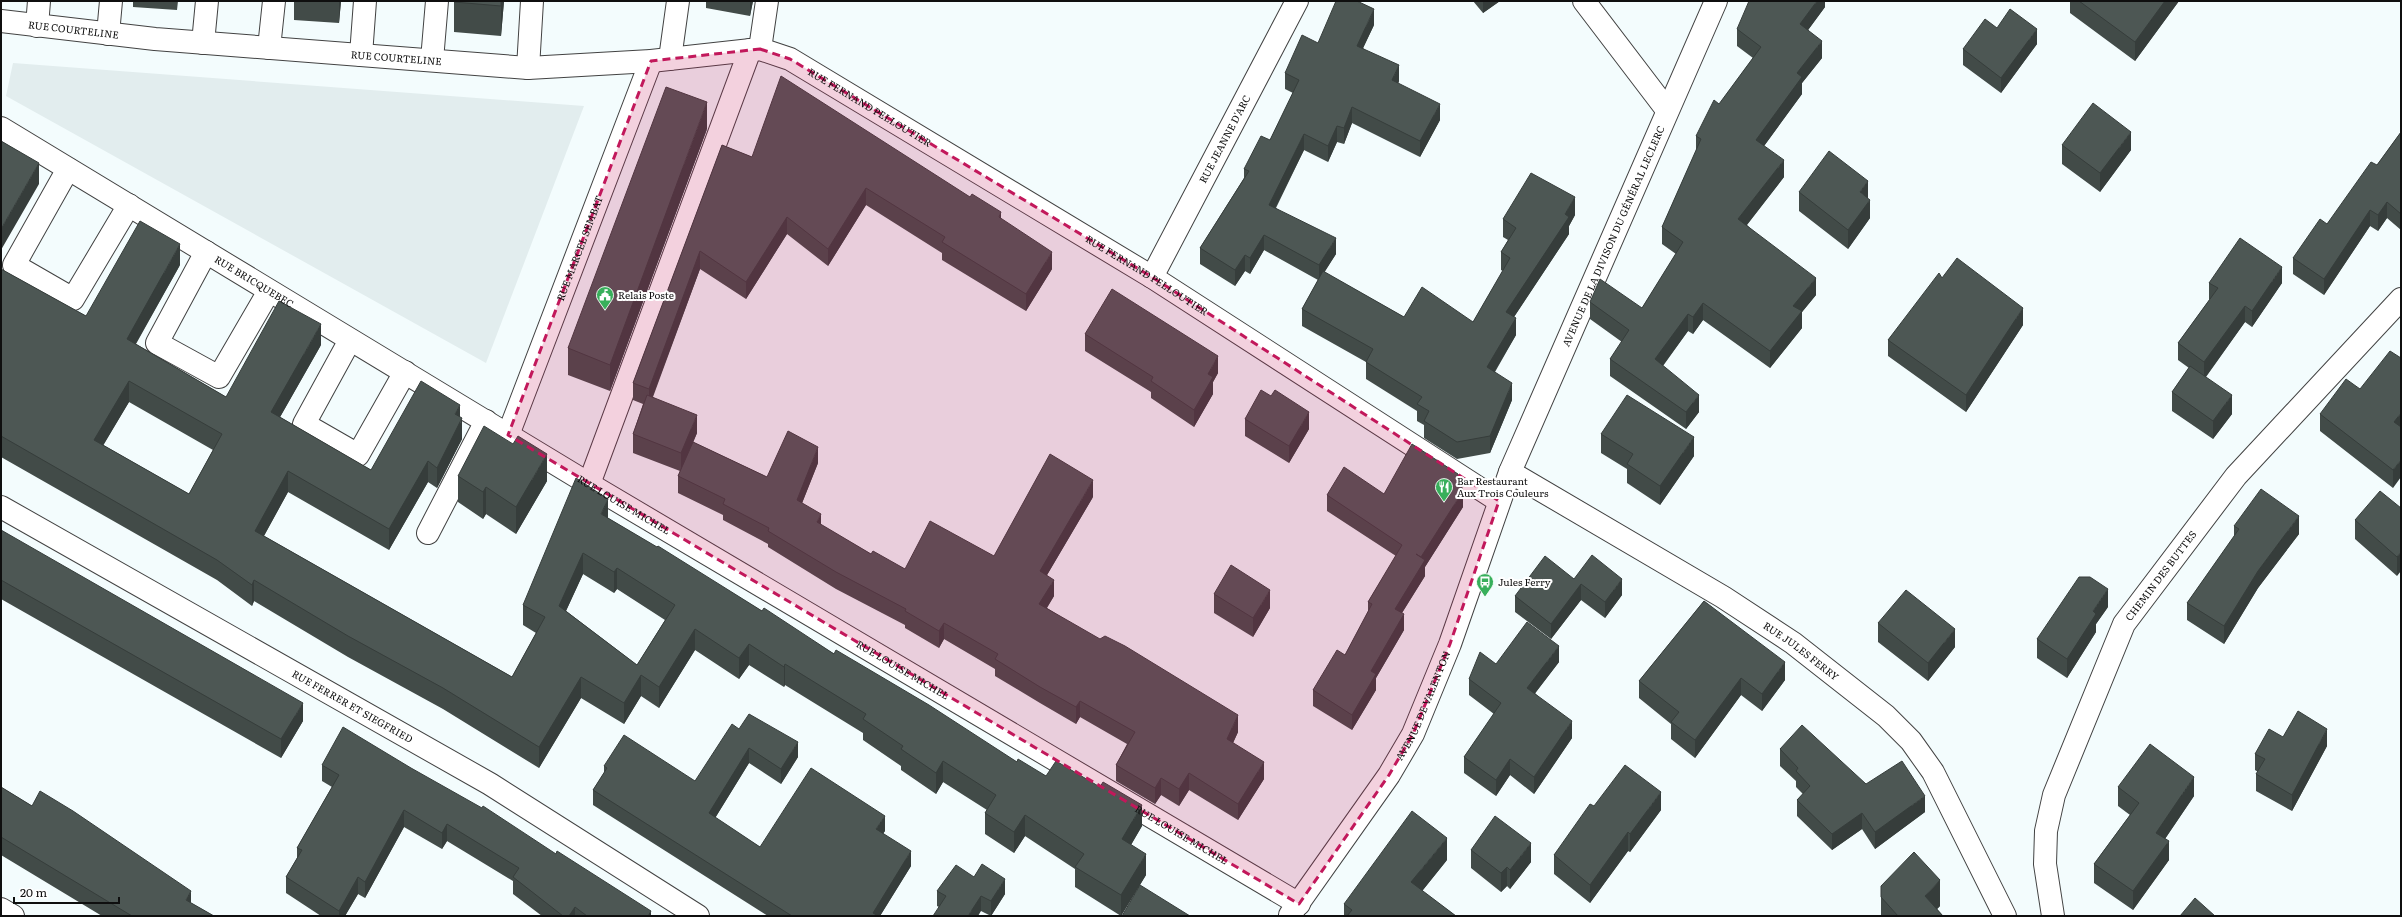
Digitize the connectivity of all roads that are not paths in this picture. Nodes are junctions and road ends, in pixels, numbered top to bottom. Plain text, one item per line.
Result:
1 (39, 1) edge
2 (111, 1) edge
3 (207, 1) edge
4 (274, 1) edge
5 (365, 1) edge
6 (437, 1) edge
7 (532, 1) edge
8 (678, 1) edge
9 (768, 1) edge
10 (1297, 1) edge
11 (1584, 1) edge
12 (1716, 1) edge
13 (37, 26) junction
14 (4, 27) edge
15 (108, 34) junction
16 (203, 43) junction
17 (270, 48) junction
18 (755, 49) junction
19 (361, 55) junction
20 (790, 59) joint
21 (432, 60) junction
22 (661, 60) junction
23 (528, 68) junction
24 (1667, 110) junction
25 (1, 128) edge
26 (68, 169) junction
27 (129, 205) junction
28 (206, 252) junction
29 (1152, 277) junction
30 (269, 291) junction
31 (2401, 299) edge
32 (350, 340) junction
33 (405, 372) junction
34 (486, 421) junction
35 (508, 435) junction
36 (1510, 472) junction
37 (589, 484) junction
38 (1499, 501) junction
39 (1, 507) edge
40 (428, 533) dead end
41 (1, 909) edge
42 (1294, 910) edge
43 (13, 916) edge
44 (698, 916) edge
45 (2004, 916) edge
46 (2053, 916) edge

1 - 13 street
2 - 15 street
3 - 16 street
4 - 17 street
5 - 19 street
6 - 21 street
7 - 23 street
8 - 22 street, RUE MARCEL SEMBAT
9 - 18 street
10 - 29 street, RUE JEANNE D'ARC
11 - 24 street
12 - 24 street, AVENUE DE LA DIVISON DU GÉNÉRAL LECLERC
13 - 14 street, RUE COURTELINE
13 - 15 street, RUE COURTELINE
15 - 16 street, RUE COURTELINE
16 - 17 street, RUE COURTELINE
17 - 19 street, RUE COURTELINE
18 - 20 street, RUE COURTELINE
18 - 22 street, RUE COURTELINE
18 - 37 street
19 - 21 street, RUE COURTELINE
20 - 29 street, RUE FERNAND PELLOUTIER
21 - 23 street, RUE COURTELINE
22 - 23 street, RUE COURTELINE
22 - 35 street, RUE MARCEL SEMBAT
24 - 36 street, AVENUE DE LA DIVISON DU GÉNÉRAL LECLERC
25 - 26 street, RUE BRICQUEBEC
26 - 27 street, RUE BRICQUEBEC
26 - 27 street
27 - 28 street, RUE BRICQUEBEC
28 - 30 street, RUE BRICQUEBEC
28 - 30 street
29 - 38 street, RUE FERNAND PELLOUTIER
30 - 32 street, RUE BRICQUEBEC
31 - 46 street, CHEMIN DES BUTTES
32 - 33 street, RUE BRICQUEBEC
32 - 33 street
33 - 34 street, RUE BRICQUEBEC
34 - 35 street, RUE BRICQUEBEC
34 - 40 street
35 - 37 street, RUE LOUISE MICHEL
36 - 38 street, AVENUE DE VALENTON
36 - 45 street, RUE JULES FERRY
37 - 42 street, RUE LOUISE MICHEL
38 - 42 street, AVENUE DE VALENTON
39 - 44 street, RUE FERRER ET SIEGFRIED
41 - 43 street

